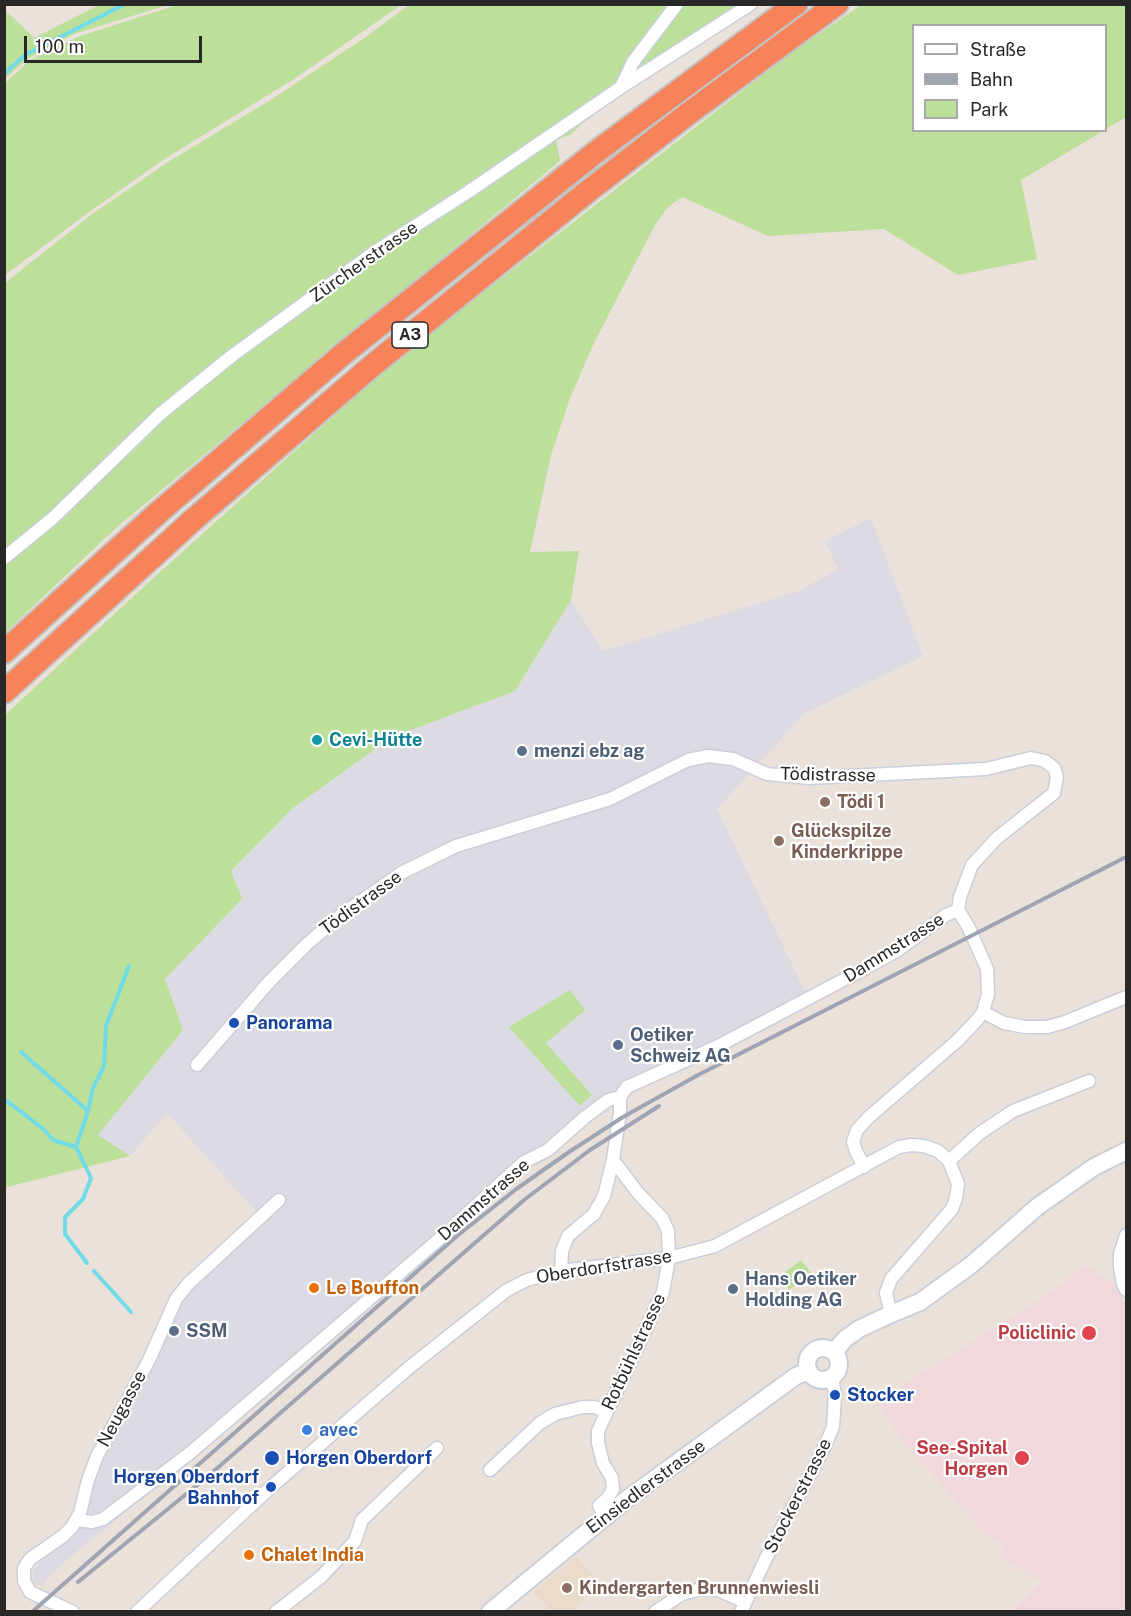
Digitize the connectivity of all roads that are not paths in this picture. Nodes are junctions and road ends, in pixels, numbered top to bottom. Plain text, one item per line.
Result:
1 (677, 4) edge
2 (751, 4) edge
3 (795, 4) edge
4 (837, 4) edge
5 (620, 88) junction
6 (4, 558) edge
7 (4, 652) edge
8 (4, 692) edge
9 (958, 910) junction
10 (1126, 997) edge
11 (983, 1012) junction
12 (197, 1065) dead end
13 (1089, 1081) dead end
14 (620, 1097) junction
15 (1126, 1151) edge
16 (613, 1155) junction
17 (949, 1161) junction
18 (864, 1167) junction
19 (279, 1200) dead end
20 (1126, 1235) edge
21 (669, 1258) junction
22 (561, 1271) junction
23 (1126, 1290) edge
24 (891, 1314) junction
25 (834, 1352) junction
26 (809, 1371) junction
27 (832, 1377) junction
28 (606, 1412) junction
29 (437, 1448) dead end
30 (490, 1470) dead end
31 (605, 1516) junction
32 (76, 1520) junction
33 (743, 1607) edge
34 (73, 1611) edge
35 (137, 1611) edge
36 (276, 1611) edge
37 (490, 1611) edge
38 (655, 1611) edge

1 - 5 street
2 - 5 street, Zürcherstrasse
3 - 7 highway, A3
4 - 8 highway, A3
5 - 6 street, Zürcherstrasse
9 - 11 street
9 - 12 street, Tödistrasse
9 - 14 street, Dammstrasse
10 - 11 street
11 - 18 street
13 - 17 street
14 - 16 street
14 - 32 street, Dammstrasse
15 - 24 main road
16 - 21 street, Rotbühlstrasse
16 - 22 street
17 - 18 street, Oberdorfstrasse
17 - 24 street
18 - 21 street, Oberdorfstrasse
19 - 32 street, Neugasse
20 - 23 street
21 - 22 street, Oberdorfstrasse
21 - 28 street, Rotbühlstrasse
22 - 35 street, Oberdorfstrasse
24 - 25 main road
25 - 26 main road
25 - 27 main road
26 - 27 main road
26 - 31 main road, Einsiedlerstrasse
27 - 33 street, Stockerstrasse
28 - 30 street
28 - 31 street, Rotbühlstrasse
29 - 36 street
31 - 37 main road, Einsiedlerstrasse
32 - 34 street, Neugasse
33 - 38 street

